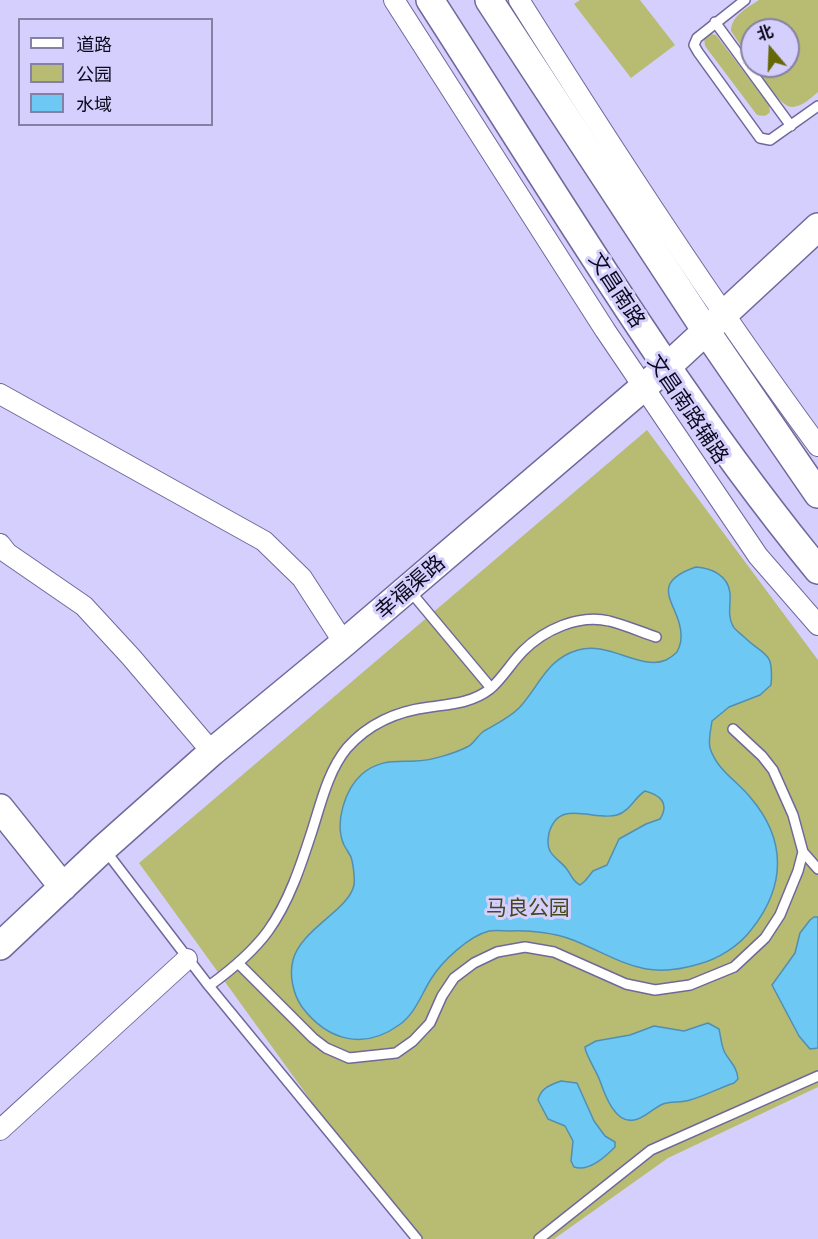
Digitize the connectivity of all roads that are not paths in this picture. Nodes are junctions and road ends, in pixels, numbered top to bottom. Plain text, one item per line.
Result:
1 (394, 0) edge
2 (430, 0) edge
3 (489, 0) edge
4 (519, 0) edge
5 (745, 0) edge
6 (715, 22) junction
7 (818, 106) edge
8 (791, 126) junction
9 (818, 227) edge
10 (715, 322) junction
11 (667, 367) junction
12 (645, 386) junction
13 (0, 394) edge
14 (818, 446) edge
15 (818, 494) edge
16 (0, 544) edge
17 (818, 570) edge
18 (408, 589) junction
19 (818, 625) edge
20 (656, 637) dead end
21 (344, 643) junction
22 (491, 688) junction
23 (733, 729) dead end
24 (212, 752) junction
25 (0, 808) edge
26 (104, 848) junction
27 (803, 852) junction
28 (818, 869) edge
29 (63, 887) junction
30 (0, 946) edge
31 (187, 959) junction
32 (239, 964) junction
33 (209, 986) junction
34 (818, 1076) edge
35 (0, 1130) edge
36 (417, 1239) edge
37 (539, 1239) edge

1 - 12 street, 文昌南路辅路
2 - 11 main road, 文昌南路
3 - 10 main road
4 - 10 street
5 - 6 lane
6 - 8 lane
6 - 8 lane
7 - 8 lane
9 - 10 main road, 幸福渠路
10 - 11 main road, 幸福渠路
10 - 14 street
10 - 15 main road
11 - 12 main road, 幸福渠路
11 - 17 main road, 文昌南路
12 - 18 main road, 幸福渠路
12 - 19 street, 文昌南路辅路
13 - 21 street
16 - 24 street
18 - 21 main road, 幸福渠路
18 - 22 lane
20 - 22 lane
21 - 24 main road, 幸福渠路
22 - 32 lane
23 - 27 lane
24 - 26 main road, 幸福渠路
25 - 29 main road
26 - 29 main road, 幸福渠路
26 - 31 lane
27 - 28 lane
27 - 32 lane
29 - 30 main road, 幸福渠路
31 - 33 lane
31 - 35 street
32 - 33 lane
33 - 36 lane
34 - 37 lane

